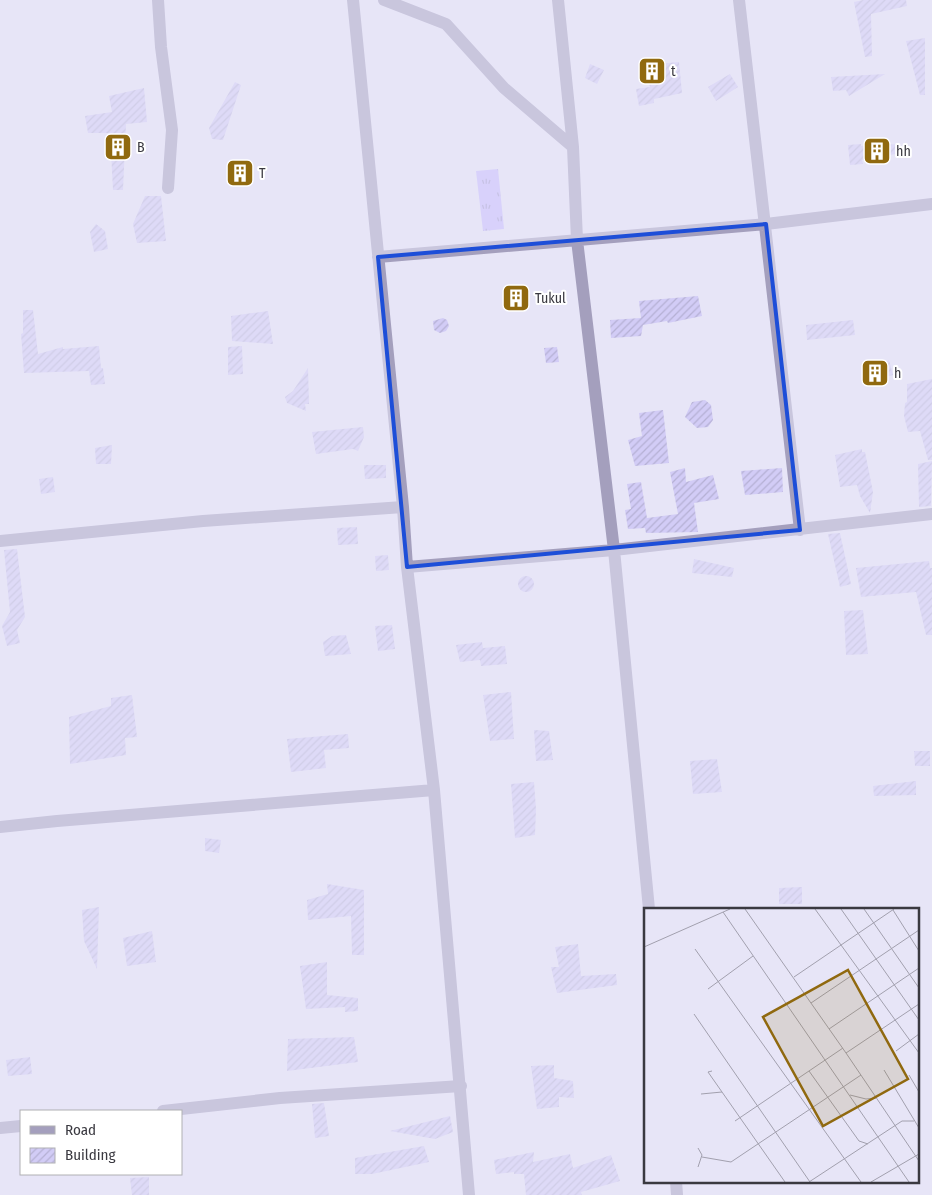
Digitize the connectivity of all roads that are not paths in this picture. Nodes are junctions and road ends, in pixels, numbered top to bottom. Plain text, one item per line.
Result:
1 (158, 0) edge
2 (353, 0) edge
3 (384, 0) edge
4 (558, 0) edge
5 (739, 0) edge
6 (572, 147) junction
7 (168, 188) dead end
8 (932, 204) edge
9 (766, 224) junction
10 (577, 240) junction
11 (378, 257) junction
12 (403, 507) junction
13 (932, 514) edge
14 (800, 530) junction
15 (0, 542) edge
16 (614, 550) junction
17 (407, 567) junction
18 (434, 790) junction
19 (0, 827) edge
20 (649, 908) edge
21 (461, 1086) junction
22 (172, 1110) edge
23 (20, 1126) edge
24 (0, 1128) edge
25 (676, 1182) edge
26 (469, 1195) edge
27 (677, 1195) edge

1 - 7 street
2 - 11 street
3 - 6 street
4 - 6 street
5 - 9 street
6 - 10 street
8 - 9 street
9 - 10 street
9 - 14 street
10 - 11 street
10 - 16 street
11 - 12 street
12 - 15 street
12 - 17 street
13 - 14 street
14 - 16 street
16 - 17 street
16 - 20 street
17 - 18 street
18 - 19 street
18 - 21 street
21 - 22 street
21 - 26 street
23 - 24 street
25 - 27 street

